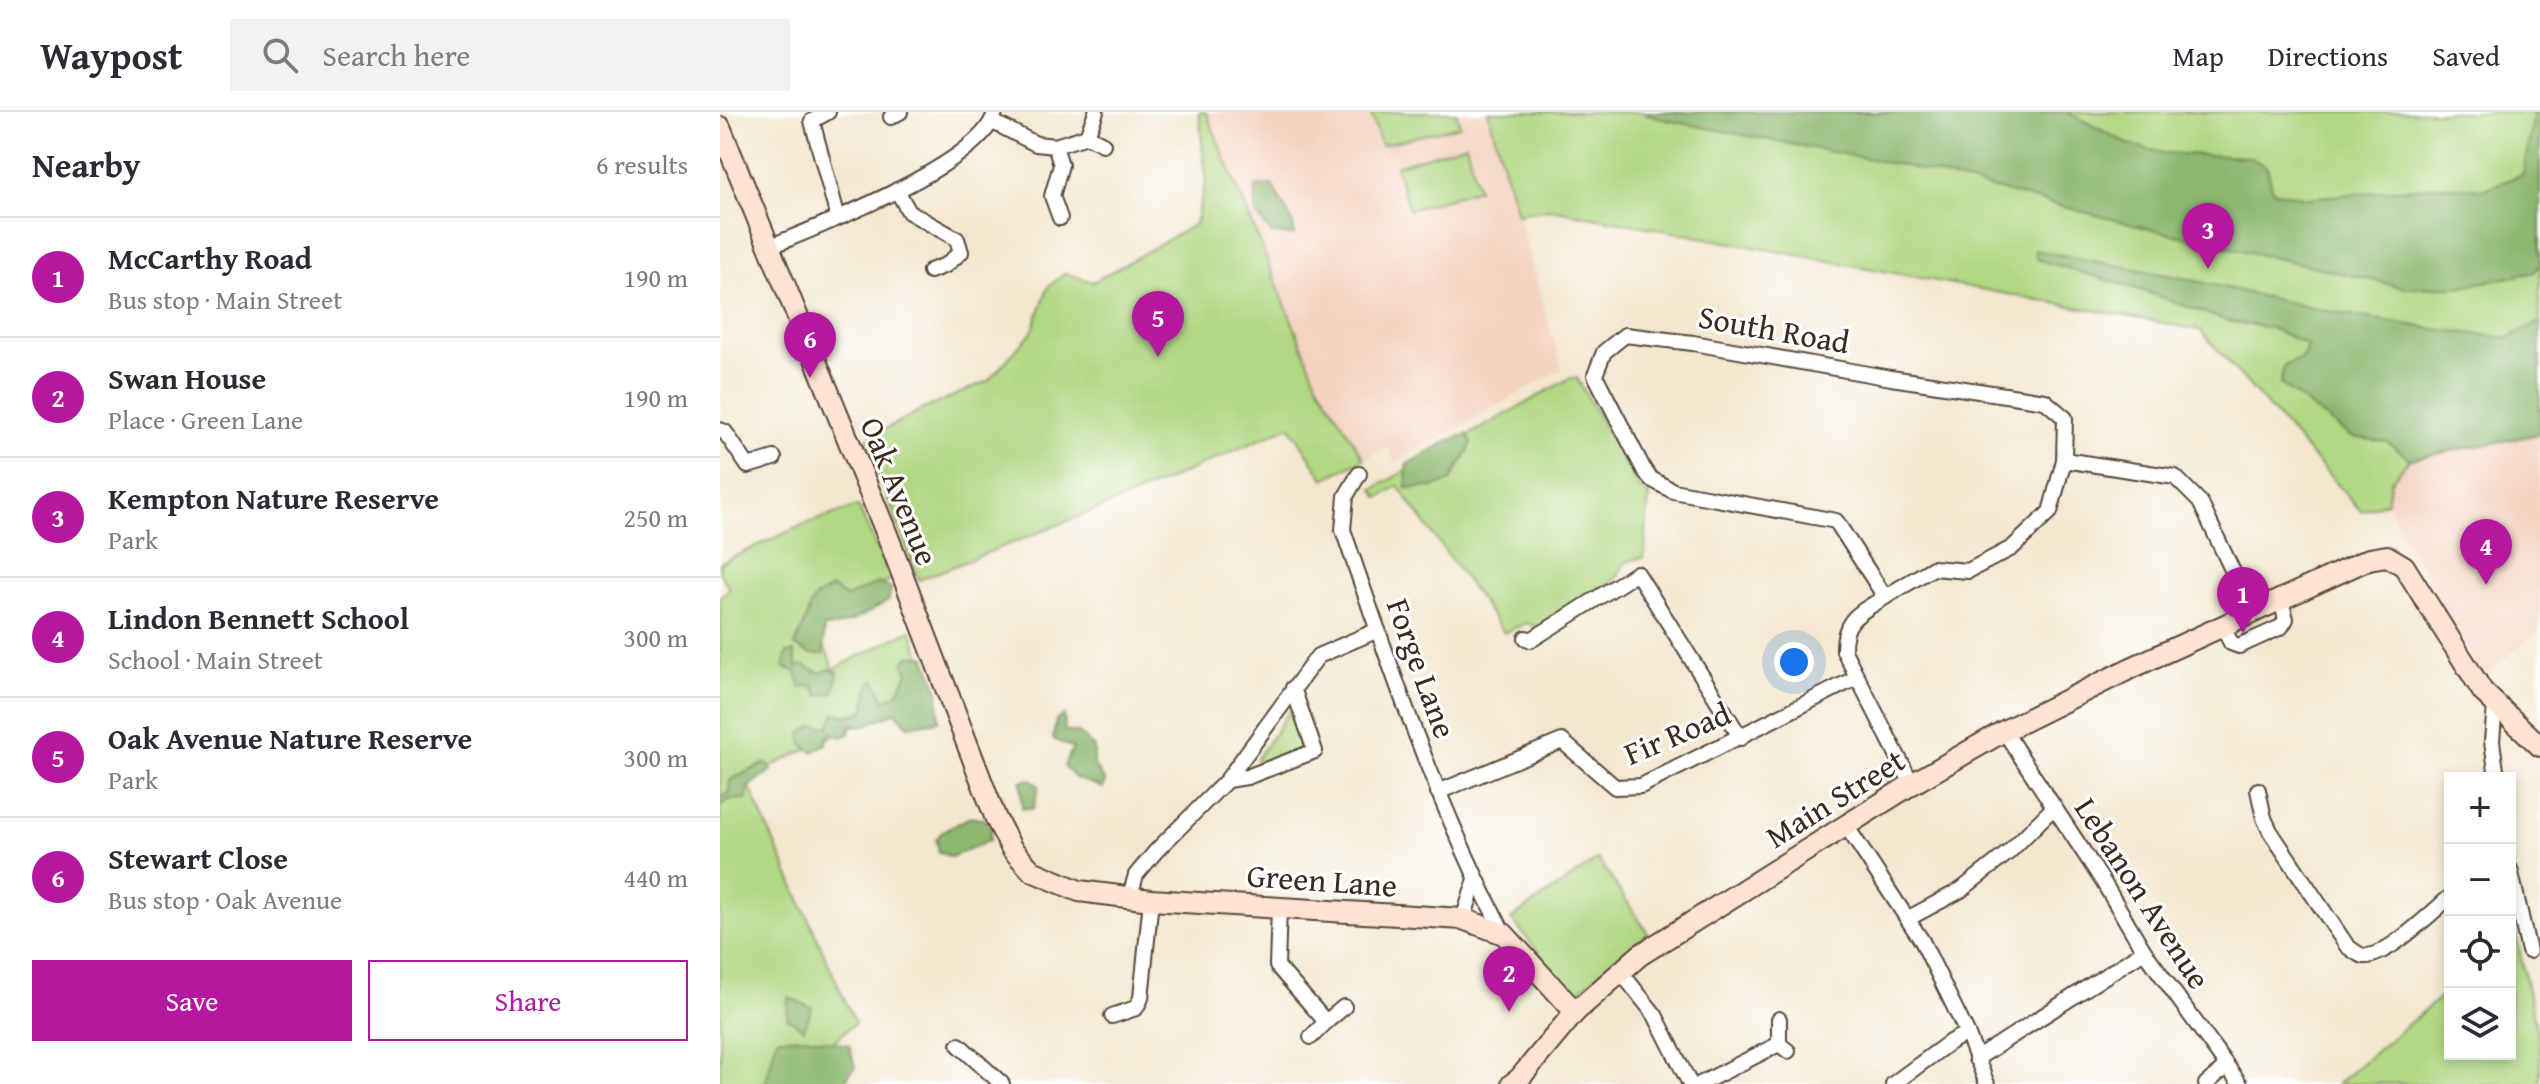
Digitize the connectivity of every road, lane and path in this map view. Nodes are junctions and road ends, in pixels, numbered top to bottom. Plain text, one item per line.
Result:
1 (828, 112) edge
2 (1096, 112) edge
3 (994, 117) edge
4 (720, 127) edge
5 (1087, 136) junction
6 (1103, 144) dead end
7 (1055, 146) junction
8 (897, 190) junction
9 (838, 218) junction
10 (1060, 218) dead end
11 (769, 247) junction
12 (930, 271) dead end
13 (720, 430) edge
14 (774, 458) dead end
15 (2064, 460) junction
16 (1359, 474) dead end
17 (1885, 597) junction
18 (2281, 601) junction
19 (2253, 614) junction
20 (2223, 627) junction
21 (1378, 630) junction
22 (1526, 638) dead end
23 (1856, 678) junction
24 (1293, 688) junction
25 (2495, 705) junction
26 (2004, 731) junction
27 (1741, 738) junction
28 (2540, 746) edge
29 (2496, 772) edge
30 (1227, 780) junction
31 (1912, 784) junction
32 (2258, 790) dead end
33 (1438, 792) junction
34 (2054, 807) junction
35 (1847, 827) junction
36 (1032, 871) joint
37 (1476, 879) junction
38 (2516, 895) edge
39 (1130, 896) junction
40 (1151, 900) junction
41 (2444, 902) edge
42 (1279, 907) junction
43 (1909, 918) junction
44 (1463, 919) junction
45 (1504, 934) junction
46 (2144, 951) junction
47 (2529, 951) dead end
48 (1620, 971) junction
49 (1344, 1007) dead end
50 (1575, 1012) junction
51 (1112, 1016) dead end
52 (1779, 1019) dead end
53 (1326, 1022) junction
54 (1967, 1033) junction
55 (1311, 1037) dead end
56 (959, 1045) dead end
57 (1976, 1059) junction
58 (2226, 1067) junction
59 (1518, 1082) edge
60 (1002, 1084) edge
61 (1690, 1084) edge
62 (1700, 1084) edge
63 (1893, 1084) edge
64 (1987, 1084) edge
65 (2206, 1084) edge
66 (2240, 1084) edge

1 - 9 street
2 - 5 street
3 - 7 street
3 - 8 street
4 - 11 street, Oak Avenue
5 - 6 street
5 - 7 street
7 - 10 street
8 - 9 street
8 - 12 street
9 - 11 street
11 - 36 street, Oak Avenue
13 - 14 street
15 - 17 street, South Road
15 - 17 street, South Road
15 - 19 street
16 - 21 street, Forge Lane
17 - 23 street, South Road
18 - 19 street, Main Street
18 - 20 street
18 - 25 street, Main Street
19 - 20 street, Main Street
20 - 26 street, Main Street
21 - 24 street
21 - 33 street, Forge Lane
22 - 27 street
23 - 27 street, Fir Road
23 - 31 street, South Road
24 - 30 street
24 - 30 street
25 - 28 street
25 - 29 street
26 - 31 street, Main Street
26 - 34 street, Lebanon Avenue
27 - 33 street, Fir Road
30 - 39 street
31 - 35 street, Main Street
32 - 41 street
33 - 37 street, Forge Lane
34 - 43 street
34 - 46 street, Lebanon Avenue
35 - 43 street
35 - 48 street, Main Street
36 - 39 street, Green Lane
37 - 44 street
37 - 45 street, Forge Lane
38 - 47 street
39 - 40 street, Green Lane
40 - 42 street, Green Lane
40 - 51 street
42 - 44 street, Green Lane
42 - 53 street
43 - 54 street
44 - 45 street, Green Lane
45 - 50 street, Green Lane
46 - 57 street
46 - 58 street, Lebanon Avenue
48 - 50 street, Main Street
48 - 61 street
49 - 53 street
50 - 59 street, Main Street
52 - 62 street
53 - 55 street
54 - 57 street
54 - 63 street
56 - 60 street
57 - 64 street
58 - 65 street
58 - 66 street, Lebanon Avenue

